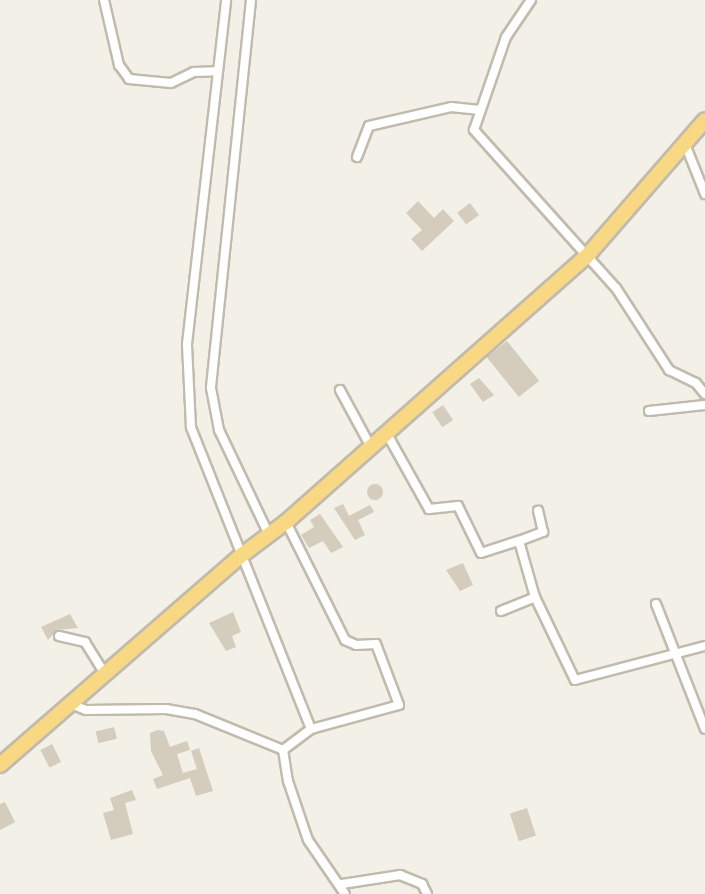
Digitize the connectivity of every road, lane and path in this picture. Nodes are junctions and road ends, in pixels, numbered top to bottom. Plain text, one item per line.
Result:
1 (104, 0) edge
2 (226, 0) edge
3 (251, 0) edge
4 (531, 0) edge
5 (217, 71) junction
6 (480, 110) junction
7 (705, 120) edge
8 (685, 144) junction
9 (357, 157) dead end
10 (705, 194) edge
11 (586, 256) junction
12 (340, 390) dead end
13 (705, 394) edge
14 (705, 405) edge
15 (649, 411) dead end
16 (387, 434) junction
17 (371, 447) junction
18 (538, 511) dead end
19 (286, 522) junction
20 (269, 535) junction
21 (519, 541) junction
22 (242, 555) junction
23 (535, 597) junction
24 (656, 604) dead end
25 (501, 612) dead end
26 (59, 636) dead end
27 (705, 646) edge
28 (672, 651) junction
29 (105, 673) junction
30 (71, 704) junction
31 (311, 729) junction
32 (705, 729) edge
33 (283, 750) junction
34 (0, 765) edge
35 (342, 884) junction
36 (345, 894) edge
37 (427, 894) edge

1 - 5 street
2 - 5 street
3 - 20 street
4 - 6 street
5 - 22 street
6 - 9 street
6 - 11 street
7 - 8 highway
8 - 10 street
8 - 11 highway
11 - 13 street
11 - 16 highway
12 - 17 street
14 - 15 street
16 - 17 highway
16 - 21 street
17 - 19 highway
18 - 21 street
19 - 20 highway
19 - 31 street
20 - 22 highway
21 - 23 street
22 - 29 highway
22 - 31 street
23 - 25 street
23 - 28 street
24 - 28 street
26 - 29 street
27 - 28 street
28 - 32 street
29 - 30 highway
30 - 33 street
30 - 34 highway
31 - 33 street
33 - 35 street
35 - 36 street
35 - 37 street

